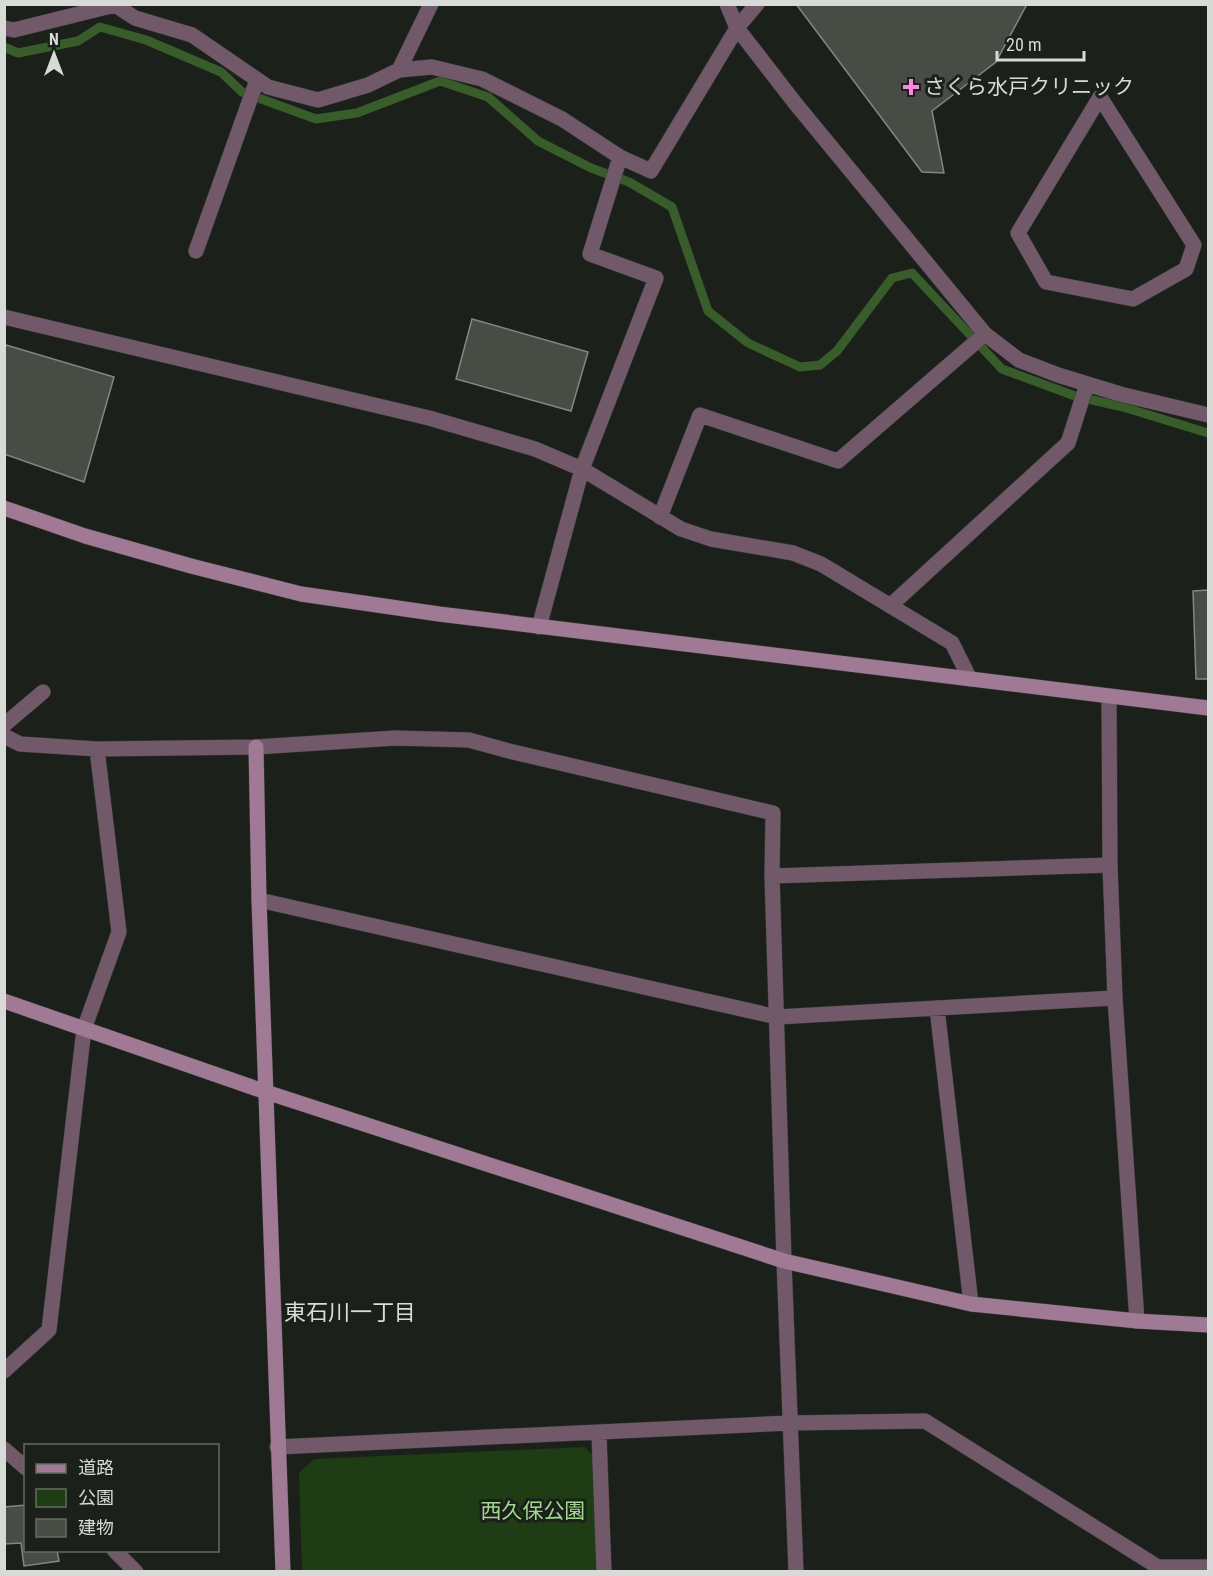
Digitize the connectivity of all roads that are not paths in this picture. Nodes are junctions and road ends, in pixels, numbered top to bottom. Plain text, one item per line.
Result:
1 (431, 4) edge
2 (727, 4) edge
3 (757, 4) edge
4 (116, 5) edge
5 (4, 28) edge
6 (737, 28) junction
7 (399, 70) junction
8 (257, 81) junction
9 (620, 157) junction
10 (1201, 245) edge
11 (196, 251) dead end
12 (4, 317) edge
13 (984, 335) junction
14 (1086, 385) junction
15 (1209, 415) edge
16 (582, 469) junction
17 (4, 508) edge
18 (660, 517) junction
19 (890, 606) junction
20 (539, 627) junction
21 (969, 679) junction
22 (43, 692) dead end
23 (1109, 696) junction
24 (1209, 708) edge
25 (4, 725) edge
26 (4, 736) edge
27 (256, 747) junction
28 (97, 749) junction
29 (1110, 865) junction
30 (772, 876) junction
31 (259, 900) junction
32 (1115, 998) junction
33 (4, 1001) edge
34 (937, 1008) junction
35 (777, 1017) junction
36 (84, 1029) junction
37 (266, 1092) junction
38 (784, 1261) junction
39 (972, 1304) junction
40 (1137, 1321) junction
41 (1209, 1325) edge
42 (4, 1371) edge
43 (789, 1424) junction
44 (599, 1434) junction
45 (277, 1447) junction
46 (4, 1449) edge
47 (24, 1466) edge
48 (115, 1552) edge
49 (1209, 1566) edge
50 (136, 1572) edge
51 (282, 1572) edge
52 (604, 1572) edge
53 (796, 1572) edge

1 - 7 street
2 - 6 street
3 - 6 street
4 - 5 street
4 - 8 street
6 - 9 street
6 - 13 street
7 - 8 street
7 - 9 street
8 - 11 street
9 - 16 street
10 - 10 street
12 - 16 street
13 - 14 street
13 - 18 street
14 - 15 street
14 - 19 street
16 - 18 street
16 - 20 street
17 - 20 street
18 - 19 street
19 - 21 street
20 - 21 street
21 - 23 street
22 - 25 street
23 - 24 street
23 - 29 street
26 - 28 street
27 - 28 street
27 - 30 street
27 - 31 street
28 - 36 street
29 - 30 street
29 - 32 street
30 - 35 street
31 - 35 street
31 - 37 street
32 - 34 street
32 - 40 street
33 - 36 street
34 - 35 street
34 - 39 street
35 - 38 street
36 - 37 street
36 - 42 street
37 - 38 street
37 - 45 street
38 - 39 street
38 - 43 street
39 - 40 street
40 - 41 street
43 - 44 street
43 - 49 street
43 - 53 street
44 - 45 street
44 - 52 street
45 - 51 street
46 - 47 street
48 - 50 street

